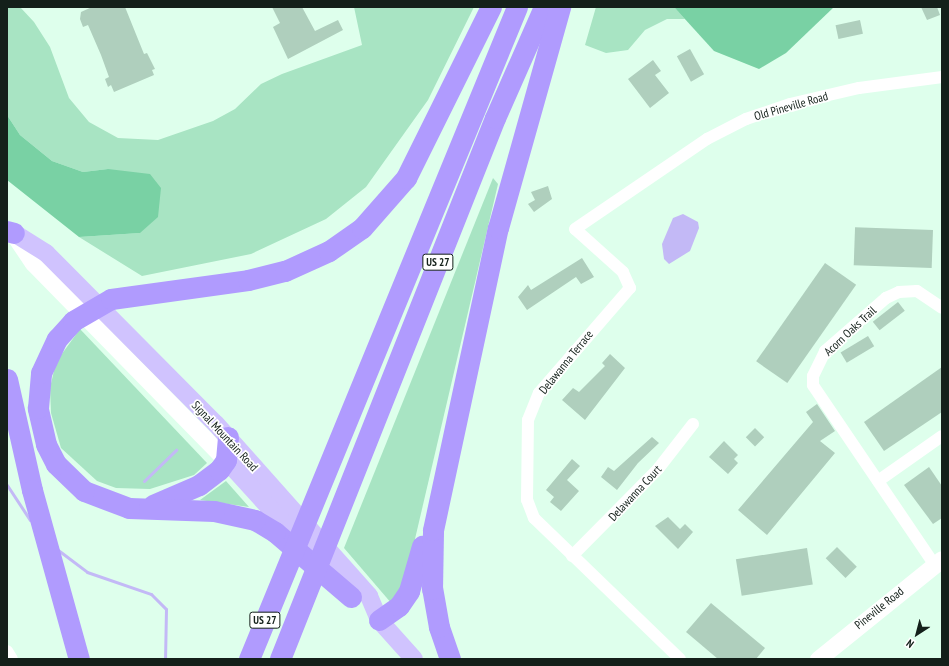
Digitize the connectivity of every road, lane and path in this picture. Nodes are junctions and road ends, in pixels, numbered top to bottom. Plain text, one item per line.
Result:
1 (492, 7) edge
2 (517, 7) edge
3 (544, 7) edge
4 (560, 7) edge
5 (942, 77) edge
6 (575, 229) joint
7 (9, 230) edge
8 (942, 308) edge
9 (7, 378) edge
10 (456, 415) junction
11 (693, 424) dead end
12 (942, 436) edge
13 (228, 437) junction
14 (226, 460) junction
15 (878, 481) junction
16 (145, 508) junction
17 (572, 556) junction
18 (938, 561) edge
19 (351, 597) junction
20 (379, 620) junction
21 (7, 651) edge
22 (12, 659) edge
23 (79, 659) edge
24 (249, 659) edge
25 (280, 659) edge
26 (414, 659) edge
27 (450, 659) edge
28 (680, 659) edge
29 (818, 659) edge

1 - 16 highway
2 - 24 highway, US 27
3 - 25 highway, US 27
4 - 10 highway
5 - 6 street, Old Pineville Road
6 - 17 street, Delawanna Terrace
7 - 13 main road, Signal Mountain Road
7 - 14 main road, Signal Mountain Road
8 - 15 street, Acorn Oaks Trail
9 - 23 highway
10 - 20 highway
10 - 27 highway
11 - 17 street, Delawanna Court
12 - 15 street
13 - 14 highway
13 - 20 main road, Signal Mountain Road
14 - 16 highway
14 - 19 main road, Signal Mountain Road
15 - 18 street, Acorn Oaks Trail
16 - 19 highway
17 - 28 street, Delawanna Terrace
18 - 29 main road, Pineville Road
19 - 20 main road, Signal Mountain Road
20 - 26 main road, Signal Mountain Road
21 - 22 street

